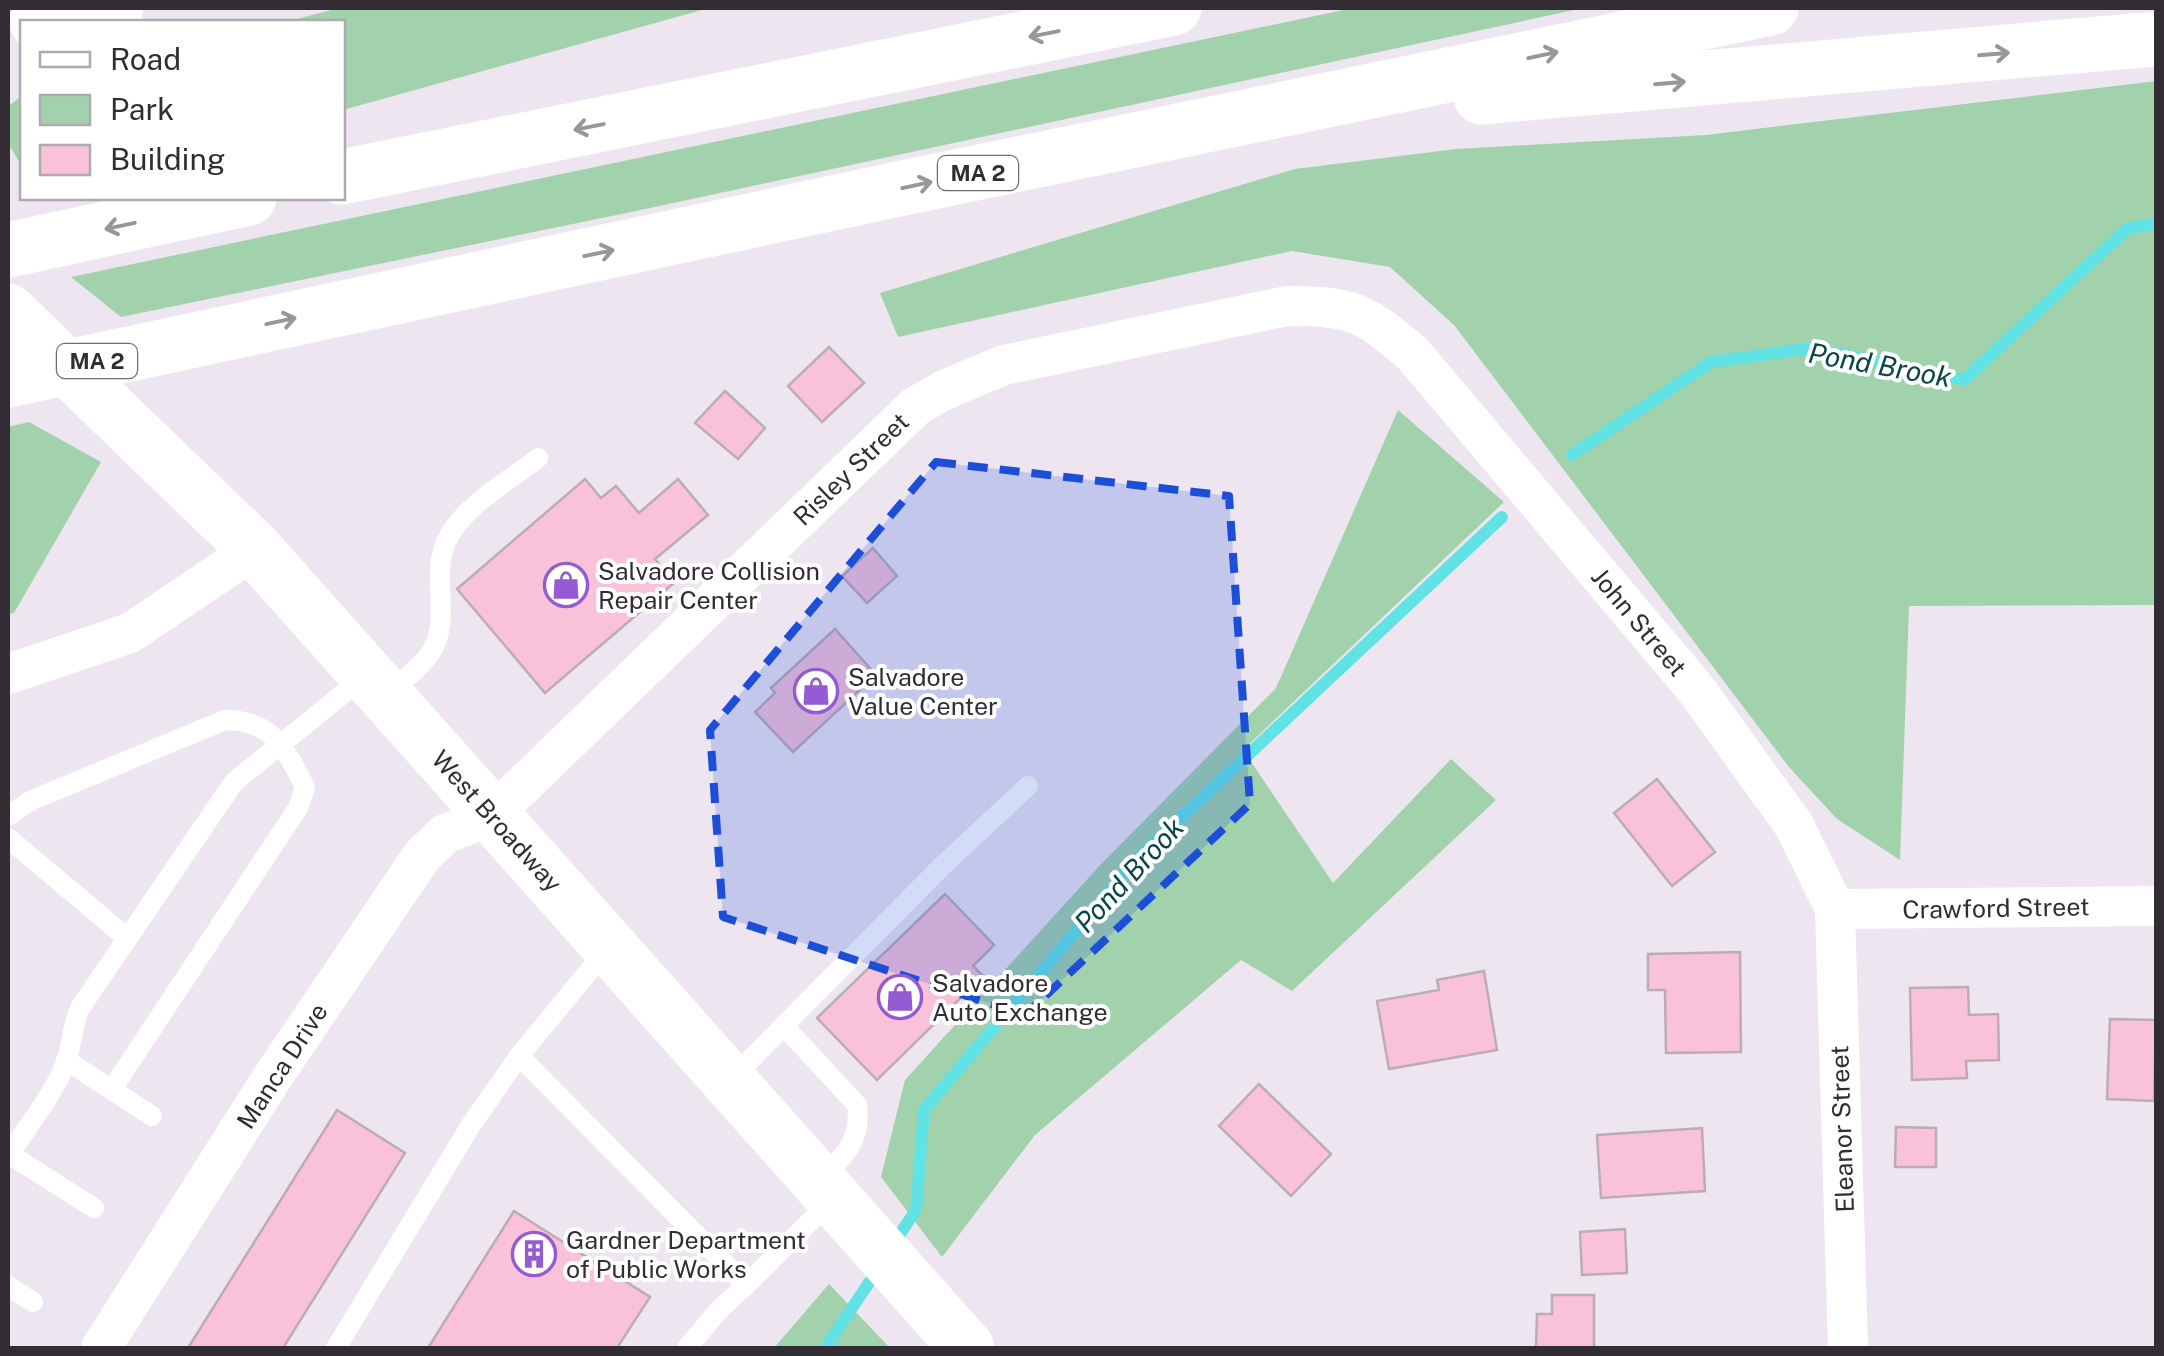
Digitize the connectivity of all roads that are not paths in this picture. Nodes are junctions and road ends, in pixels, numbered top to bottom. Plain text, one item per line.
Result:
1 (116, 8) edge
2 (1004, 8) edge
3 (1174, 8) edge
4 (1770, 8) edge
5 (49, 20) edge
6 (2156, 39) edge
7 (652, 114) junction
8 (1259, 114) junction
9 (345, 176) edge
10 (240, 200) edge
11 (33, 245) edge
12 (8, 311) edge
13 (1413, 354) joint
14 (8, 380) edge
15 (538, 458) dead end
16 (255, 549) junction
17 (8, 674) edge
18 (376, 685) junction
19 (279, 743) junction
20 (1028, 786) dead end
21 (492, 815) junction
22 (8, 816) edge
23 (8, 838) edge
24 (2156, 906) edge
25 (1835, 909) junction
26 (127, 938) junction
27 (609, 946) junction
28 (784, 1026) junction
29 (519, 1056) junction
30 (66, 1060) junction
31 (728, 1082) junction
32 (112, 1089) junction
33 (152, 1116) dead end
34 (8, 1155) edge
35 (826, 1190) junction
36 (94, 1208) dead end
37 (746, 1285) junction
38 (8, 1286) edge
39 (32, 1302) dead end
40 (102, 1348) edge
41 (336, 1348) edge
42 (687, 1348) edge
43 (968, 1348) edge
44 (1848, 1348) edge

1 - 5 main road
2 - 7 main road
3 -> 7 main road
8 -> 4 main road, MA 2
8 -> 6 main road
7 -> 9 main road
14 -> 8 main road, MA 2
10 -> 11 main road
12 - 16 main road, West Broadway
13 - 21 street, Risley Street
13 - 25 street, John Street
15 - 18 lane
16 - 17 street
16 - 18 main road, West Broadway
18 - 19 lane
18 - 21 main road, West Broadway
19 - 22 lane
19 - 26 lane
19 - 32 lane
20 - 28 lane
21 - 27 main road, West Broadway
21 - 40 street, Manca Drive
23 - 26 lane
24 - 25 street, Crawford Street
25 - 44 street, Eleanor Street
26 - 30 lane
27 - 29 lane
27 - 31 main road, West Broadway
28 - 31 lane
28 - 35 lane
29 - 37 lane
29 - 41 lane
30 - 32 lane
30 - 34 lane
31 - 35 main road, West Broadway
32 - 33 lane
34 - 36 lane
35 - 37 lane
35 - 43 main road, West Broadway
37 - 42 lane
38 - 39 lane

